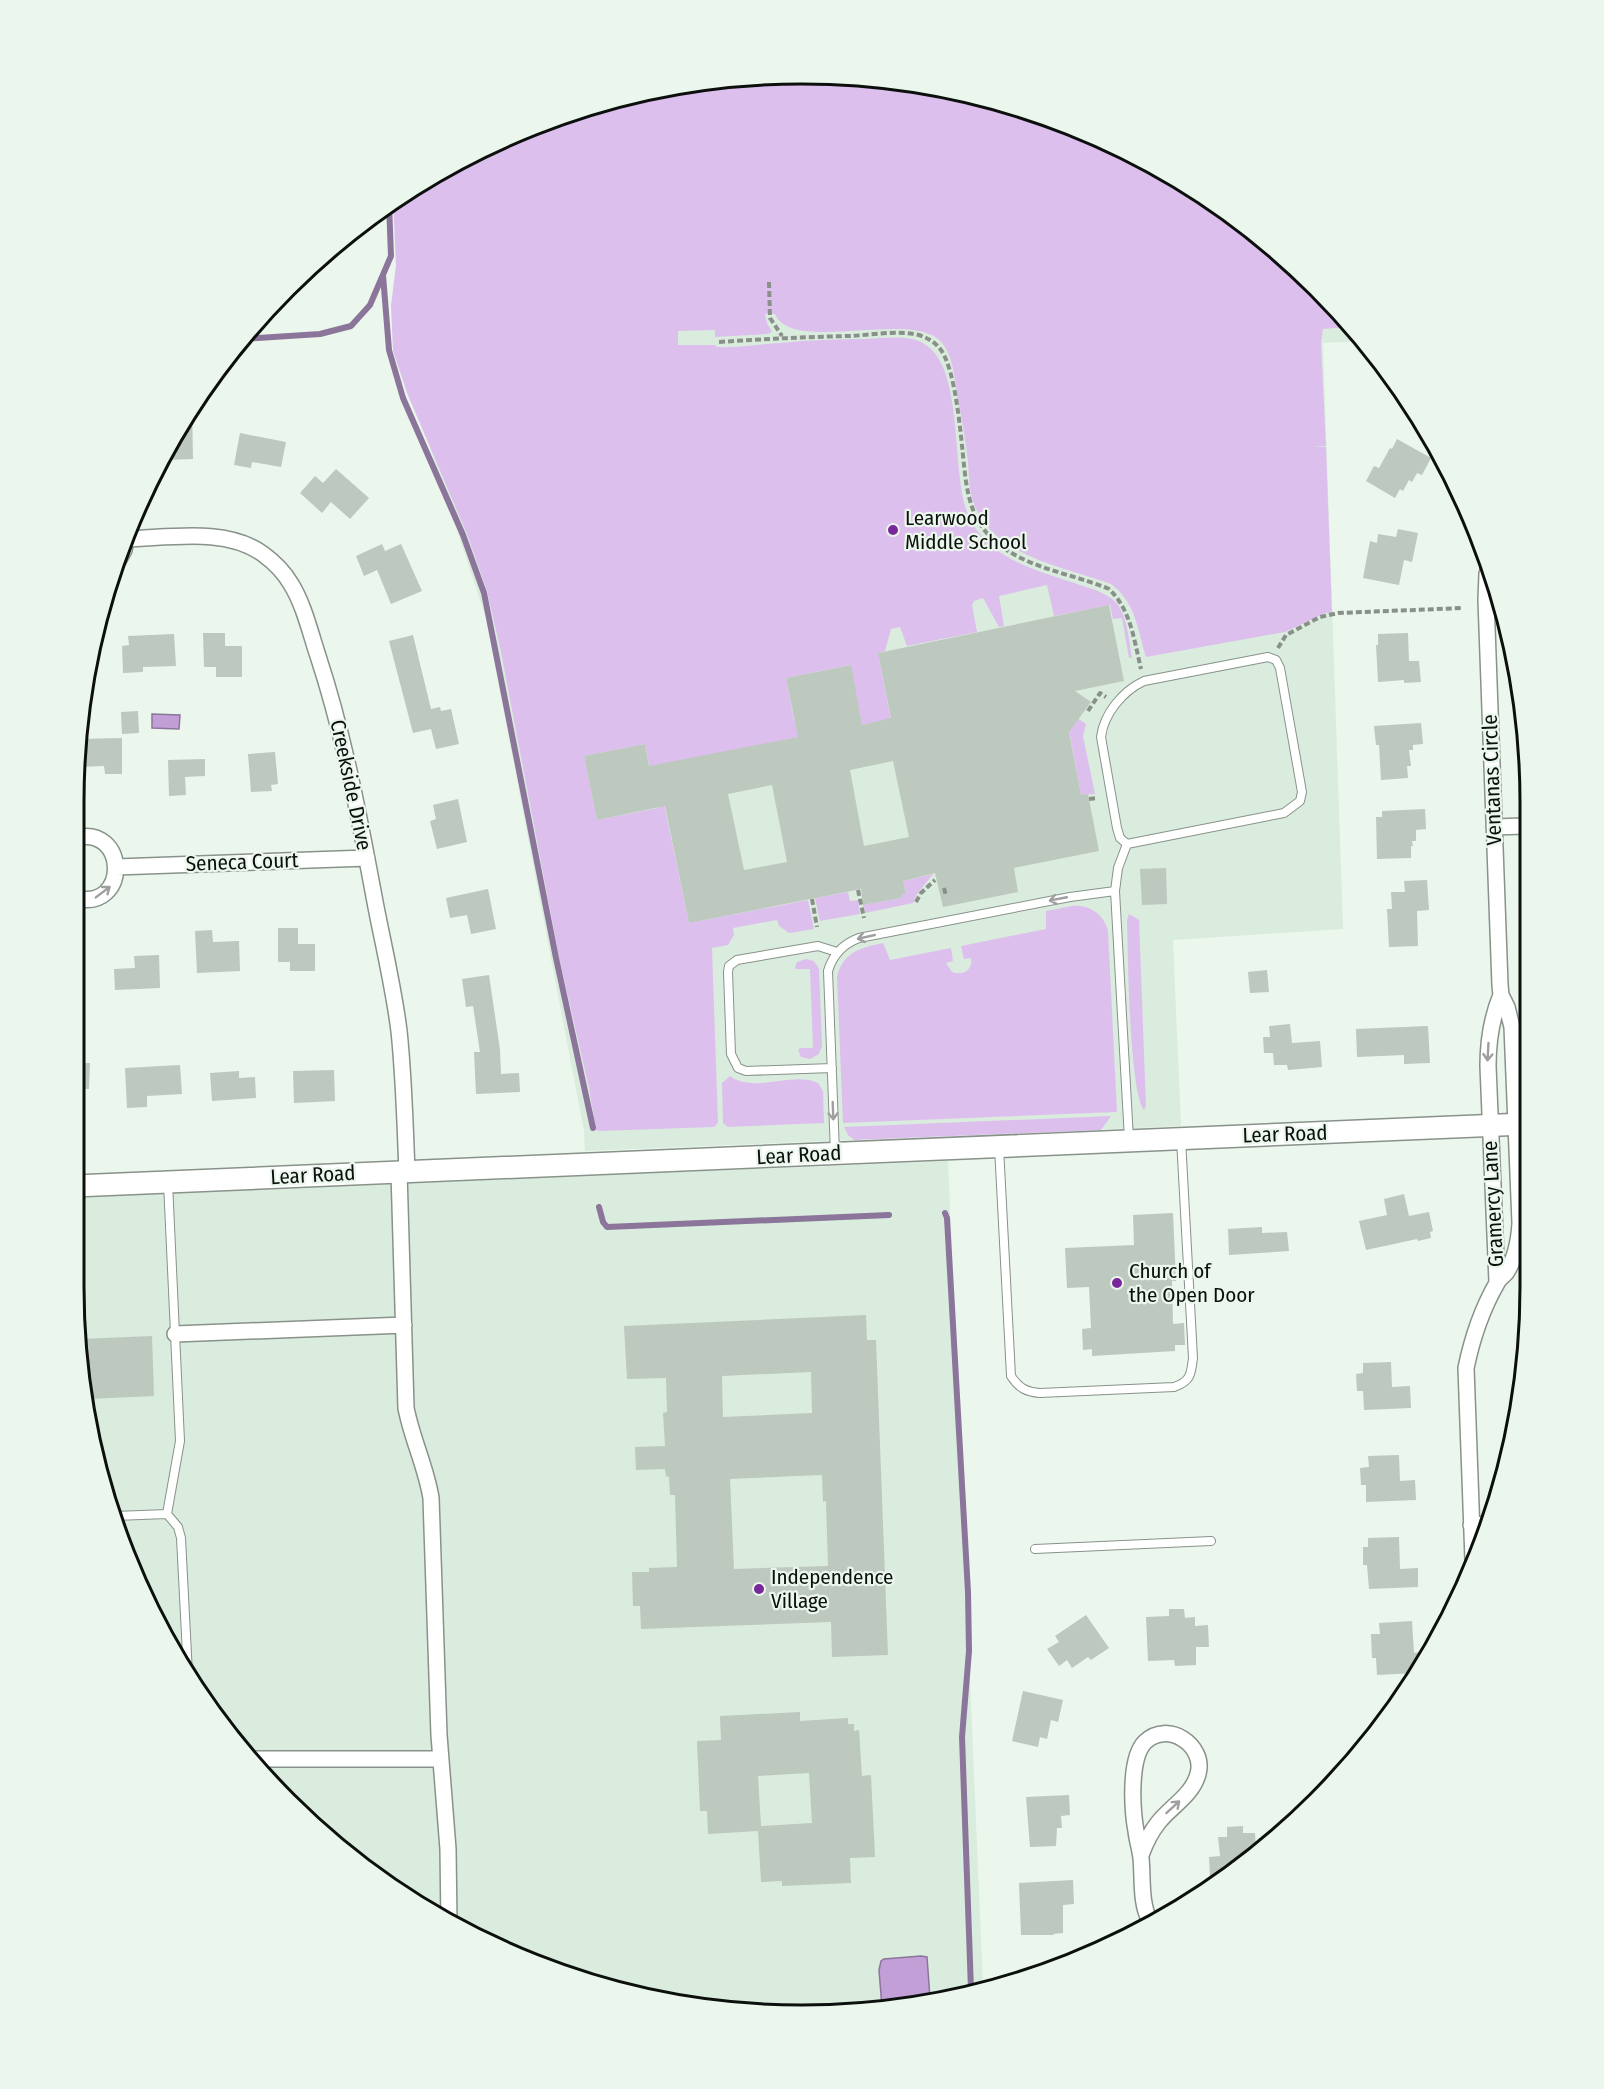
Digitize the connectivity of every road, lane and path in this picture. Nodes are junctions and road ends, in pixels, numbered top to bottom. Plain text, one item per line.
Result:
1 (769, 282) dead end
2 (782, 337) junction
3 (719, 342) dead end
4 (134, 540) edge
5 (1487, 586) edge
6 (1463, 608) dead end
7 (1272, 659) junction
8 (1144, 681) junction
9 (1106, 697) dead end
10 (1088, 711) dead end
11 (1098, 798) dead end
12 (1089, 799) dead end
13 (1520, 826) edge
14 (1494, 827) junction
15 (84, 837) edge
16 (1127, 844) junction
17 (367, 858) junction
18 (116, 867) junction
19 (935, 880) dead end
20 (944, 888) dead end
21 (858, 890) dead end
22 (1115, 891) junction
23 (946, 896) dead end
24 (84, 899) edge
25 (812, 899) dead end
26 (916, 903) dead end
27 (864, 918) dead end
28 (817, 927) dead end
29 (837, 952) junction
30 (1501, 995) junction
31 (832, 1068) junction
32 (1520, 1124) edge
33 (1490, 1125) junction
34 (1181, 1138) junction
35 (1129, 1141) junction
36 (999, 1146) junction
37 (835, 1153) junction
38 (403, 1172) junction
39 (168, 1182) junction
40 (84, 1186) edge
41 (1497, 1282) junction
42 (404, 1325) junction
43 (175, 1334) junction
44 (167, 1514) junction
45 (121, 1516) edge
46 (1471, 1525) junction
47 (1479, 1525) edge
48 (1211, 1540) dead end
49 (1472, 1544) edge
50 (1035, 1549) dead end
51 (187, 1657) edge
52 (261, 1759) edge
53 (441, 1759) junction
54 (1141, 1855) junction
55 (449, 1912) edge
56 (1148, 1916) edge

1 - 2 path
2 - 3 path
2 - 8 path
4 - 17 street, Creekside Drive
5 - 14 street, Ventanas Circle
6 - 7 path
7 - 8 lane
7 - 16 lane
8 - 16 lane
9 - 10 path
11 - 12 path
13 - 14 street
14 - 30 street, Ventanas Circle
15 - 18 street
16 - 22 lane
17 - 18 street, Seneca Court
17 - 38 street, Creekside Drive
24 -> 18 street
19 - 26 path
20 - 23 path
21 - 27 path
22 -> 29 lane
22 - 35 lane
25 - 28 path
29 - 31 lane
29 - 31 lane
30 - 32 street, Ventanas Circle
30 -> 33 street, Ventanas Circle
31 -> 37 lane
32 - 33 street, Lear Road
32 - 41 street, Gramercy Lane
33 - 34 street, Lear Road
33 - 41 street, Gramercy Lane
34 - 35 street, Lear Road
34 - 36 lane
35 - 36 street, Lear Road
36 - 37 street, Lear Road
37 - 38 street, Lear Road
38 - 39 street, Lear Road
38 - 42 street, Creekside Drive
39 - 40 street, Lear Road
39 - 43 lane
41 - 46 street, Gramercy Lane
42 - 43 street
42 - 53 street, Creekside Drive
43 - 44 lane
44 - 45 lane
44 - 51 lane
46 - 47 street
46 - 49 street, Gramercy Lane
48 - 50 lane
52 - 53 street
53 - 55 street, Creekside Drive
54 -> 54 street
54 - 56 street

